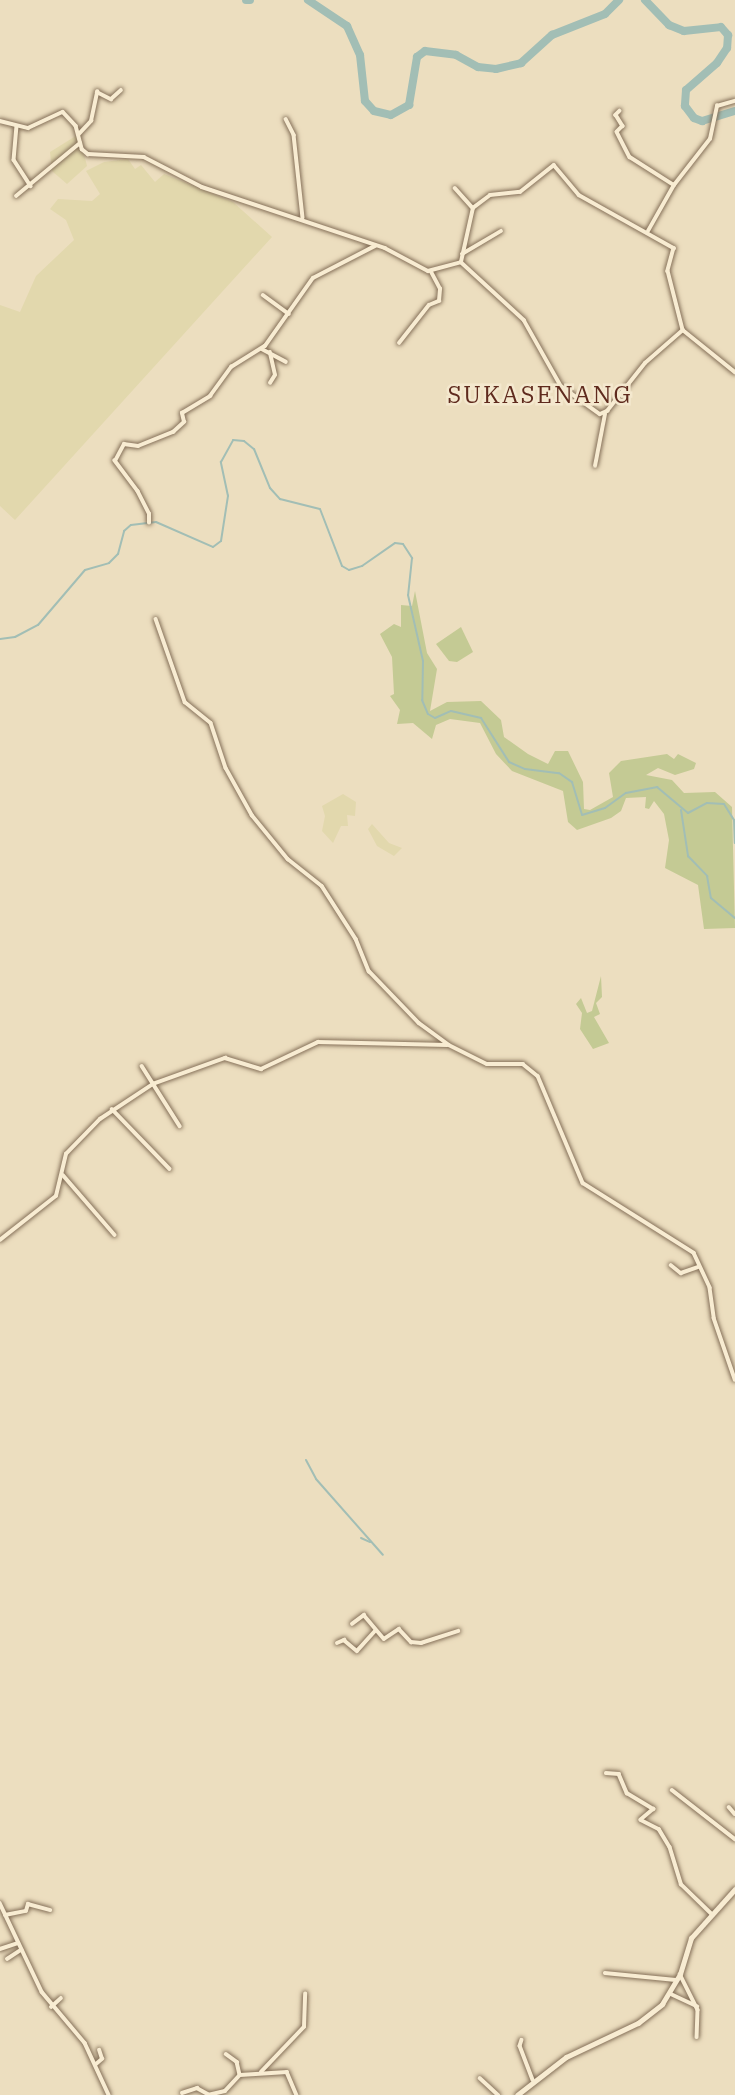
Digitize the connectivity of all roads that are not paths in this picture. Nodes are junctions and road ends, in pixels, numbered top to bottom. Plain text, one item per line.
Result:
1 (121, 90) dead end
2 (735, 101) edge
3 (620, 111) dead end
4 (286, 119) dead end
5 (0, 121) edge
6 (16, 126) junction
7 (79, 134) junction
8 (80, 143) junction
9 (674, 185) junction
10 (31, 186) junction
11 (455, 188) dead end
12 (16, 196) dead end
13 (473, 208) junction
14 (303, 218) junction
15 (501, 230) dead end
16 (648, 232) junction
17 (375, 246) junction
18 (462, 254) junction
19 (461, 262) junction
20 (430, 272) junction
21 (263, 295) dead end
22 (288, 314) junction
23 (683, 330) junction
24 (399, 343) dead end
25 (262, 349) junction
26 (270, 353) junction
27 (286, 362) dead end
28 (735, 372) edge
29 (270, 383) dead end
30 (605, 414) junction
31 (595, 466) dead end
32 (149, 523) dead end
33 (156, 619) dead end
34 (449, 1045) junction
35 (142, 1066) dead end
36 (153, 1084) junction
37 (113, 1109) junction
38 (180, 1126) dead end
39 (170, 1169) dead end
40 (64, 1175) junction
41 (0, 1231) edge
42 (115, 1235) dead end
43 (2, 1238) edge
44 (671, 1265) dead end
45 (698, 1267) junction
46 (735, 1379) edge
47 (352, 1624) dead end
48 (376, 1630) junction
49 (458, 1631) dead end
50 (337, 1643) dead end
51 (606, 1773) dead end
52 (672, 1790) dead end
53 (729, 1807) dead end
54 (735, 1814) edge
55 (735, 1839) edge
56 (735, 1889) edge
57 (0, 1903) edge
58 (50, 1910) dead end
59 (712, 1914) junction
60 (5, 1915) junction
61 (18, 1943) junction
62 (0, 1949) edge
63 (21, 1950) junction
64 (7, 1959) dead end
65 (605, 1973) dead end
66 (679, 1977) junction
67 (305, 1994) dead end
68 (671, 1994) junction
69 (61, 1998) dead end
70 (697, 2006) junction
71 (51, 2007) junction
72 (697, 2037) dead end
73 (522, 2040) dead end
74 (99, 2050) dead end
75 (226, 2054) dead end
76 (96, 2064) junction
77 (260, 2074) junction
78 (240, 2075) junction
79 (480, 2078) dead end
80 (533, 2080) junction
81 (182, 2093) dead end
82 (208, 2094) edge
83 (109, 2095) edge
84 (297, 2095) edge
85 (498, 2095) edge
86 (517, 2095) edge

1 - 7 street
2 - 9 street
3 - 9 street
4 - 14 street
5 - 6 street
6 - 7 street
6 - 10 street
7 - 8 street
8 - 10 street
8 - 14 street
9 - 16 street
10 - 12 street
11 - 13 street
13 - 16 street
13 - 18 street
14 - 17 street
15 - 18 street
16 - 23 street
17 - 20 street
17 - 22 street
18 - 19 street
19 - 20 street
19 - 30 street
20 - 24 street
21 - 22 street
22 - 25 street
23 - 28 street
23 - 30 street
25 - 26 street
25 - 32 street
26 - 27 street
26 - 29 street
30 - 31 street
33 - 34 street
34 - 36 street
34 - 45 street
35 - 36 street
36 - 37 street
36 - 38 street
37 - 39 street
37 - 40 street
40 - 42 street
40 - 43 street
41 - 43 street
44 - 45 street
45 - 46 street
47 - 48 street
48 - 49 street
48 - 50 street
51 - 59 street
52 - 55 street
53 - 54 street
56 - 59 main road
57 - 60 street
58 - 60 street
59 - 66 main road
60 - 61 street
61 - 62 street
61 - 63 street
63 - 64 street
63 - 71 street
65 - 66 street
66 - 68 main road
66 - 70 street
67 - 77 street
68 - 70 street
68 - 80 main road
69 - 71 street
70 - 72 street
71 - 76 street
73 - 80 street
74 - 76 street
75 - 78 street
76 - 83 street
77 - 78 street
77 - 84 street
78 - 82 street
79 - 85 street
80 - 86 main road
81 - 82 street

